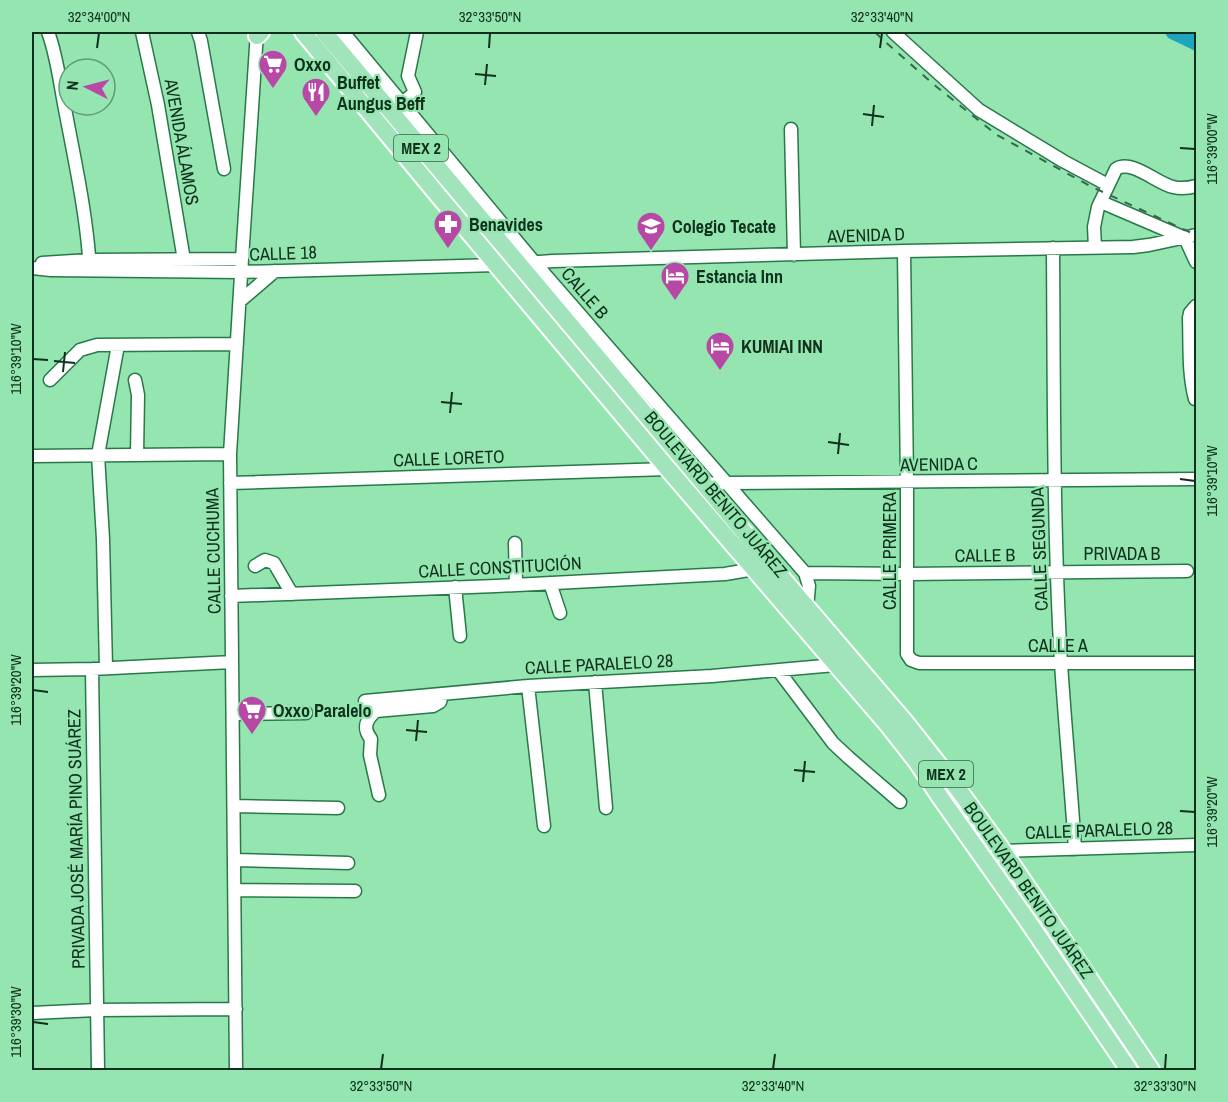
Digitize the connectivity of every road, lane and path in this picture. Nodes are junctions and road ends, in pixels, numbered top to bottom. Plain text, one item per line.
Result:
1 (48, 32) edge
2 (142, 32) edge
3 (198, 32) edge
4 (303, 32) edge
5 (324, 32) edge
6 (343, 32) edge
7 (417, 32) edge
8 (258, 33) edge
9 (895, 34) edge
10 (397, 108) junction
11 (790, 129) dead end
12 (224, 169) dead end
13 (1108, 185) junction
14 (1197, 186) edge
15 (1101, 202) junction
16 (1191, 236) edge
17 (1095, 247) junction
18 (1053, 248) junction
19 (904, 251) junction
20 (794, 255) junction
21 (242, 259) junction
22 (184, 260) junction
23 (1197, 262) edge
24 (527, 263) junction
25 (90, 265) junction
26 (497, 265) junction
27 (32, 266) edge
28 (275, 271) junction
29 (241, 272) junction
30 (240, 301) junction
31 (1197, 306) edge
32 (237, 344) junction
33 (118, 345) junction
34 (50, 380) dead end
35 (135, 380) dead end
36 (1195, 399) edge
37 (137, 454) junction
38 (230, 454) junction
39 (98, 455) junction
40 (32, 456) edge
41 (668, 469) junction
42 (1197, 479) edge
43 (1054, 481) junction
44 (907, 482) junction
45 (230, 483) junction
46 (726, 483) junction
47 (682, 484) junction
48 (704, 484) junction
49 (515, 543) dead end
50 (255, 566) dead end
51 (762, 567) junction
52 (1187, 571) dead end
53 (1058, 572) junction
54 (805, 573) junction
55 (908, 574) junction
56 (550, 583) junction
57 (516, 585) junction
58 (455, 587) junction
59 (292, 594) junction
60 (231, 596) junction
61 (807, 608) junction
62 (560, 612) dead end
63 (460, 636) dead end
64 (232, 662) junction
65 (919, 663) joint
66 (1061, 663) junction
67 (1197, 663) edge
68 (835, 665) junction
69 (106, 668) junction
70 (92, 669) junction
71 (32, 670) edge
72 (778, 670) junction
73 (595, 682) junction
74 (528, 686) junction
75 (442, 694) junction
76 (365, 701) dead end
77 (868, 703) junction
78 (306, 713) dead end
79 (232, 714) junction
80 (925, 748) junction
81 (379, 795) dead end
82 (900, 802) dead end
83 (234, 806) junction
84 (338, 808) dead end
85 (606, 808) dead end
86 (544, 826) dead end
87 (1197, 845) edge
88 (1075, 849) junction
89 (1003, 851) junction
90 (234, 860) junction
91 (348, 863) dead end
92 (235, 890) junction
93 (355, 891) dead end
94 (236, 1008) junction
95 (96, 1010) junction
96 (32, 1013) edge
97 (98, 1071) edge
98 (236, 1071) edge
99 (1129, 1071) edge
100 (1151, 1071) edge

1 - 25 street
2 - 22 street, AVENIDA ÁLAMOS
3 - 12 street
4 - 26 main road, BOULEVARD BENITO JUÁREZ / MEX 2
5 - 10 main road, BOULEVARD BENITO JUÁREZ / MEX 2
6 - 10 street
7 - 10 street
8 - 21 street, CALLE CUCHUMA
9 - 13 street
10 - 24 main road, BOULEVARD BENITO JUÁREZ / MEX 2
11 - 20 street
13 - 14 street
13 - 15 street
15 - 16 street
15 - 17 street
16 - 17 street, AVENIDA D
16 - 23 street
17 - 18 street, AVENIDA D
18 - 19 street, AVENIDA D
18 - 43 street, CALLE SEGUNDA
19 - 20 street, AVENIDA D
19 - 44 street, CALLE PRIMERA
20 - 24 street, AVENIDA D
21 - 22 street, CALLE 18
21 - 29 street, CALLE CUCHUMA
22 - 25 street, CALLE 18
24 - 26 street, CALLE 18
24 - 46 street, CALLE B
24 - 48 main road, BOULEVARD BENITO JUÁREZ / MEX 2
25 - 27 street, CALLE 18
25 - 29 street, CALLE 18
26 - 28 street, CALLE 18
26 - 41 main road, BOULEVARD BENITO JUÁREZ / MEX 2
28 - 29 street, CALLE 18
28 - 30 street
29 - 30 street, CALLE CUCHUMA
30 - 32 street, CALLE CUCHUMA
31 - 36 street
32 - 33 street
32 - 38 street, CALLE CUCHUMA
33 - 34 street
33 - 39 street
35 - 37 street
37 - 38 street
37 - 39 street
38 - 45 street, CALLE CUCHUMA
39 - 40 street
39 - 69 street
41 - 45 street, CALLE LORETO
41 - 47 main road, BOULEVARD BENITO JUÁREZ / MEX 2
42 - 43 street, AVENIDA C
43 - 44 street, AVENIDA C
43 - 53 street, CALLE SEGUNDA
44 - 46 street, AVENIDA C
44 - 55 street, CALLE PRIMERA
45 - 60 street, CALLE CUCHUMA
46 - 48 street, AVENIDA C
46 - 54 street, CALLE B
47 - 48 street, AVENIDA C
47 - 51 main road, BOULEVARD BENITO JUÁREZ / MEX 2
48 - 51 main road, BOULEVARD BENITO JUÁREZ / MEX 2
49 - 57 street
50 - 59 street
51 - 56 street, CALLE CONSTITUCIÓN
51 - 61 main road, BOULEVARD BENITO JUÁREZ / MEX 2
51 - 68 main road, BOULEVARD BENITO JUÁREZ / MEX 2
52 - 53 street, PRIVADA B
53 - 55 street, CALLE B
53 - 66 street, CALLE SEGUNDA
54 - 55 street, CALLE B
54 - 61 street
55 - 65 street, CALLE PRIMERA
56 - 57 street, CALLE CONSTITUCIÓN
56 - 62 street
57 - 58 street, CALLE CONSTITUCIÓN
58 - 59 street, CALLE CONSTITUCIÓN
58 - 63 street
59 - 60 street, CALLE CONSTITUCIÓN
60 - 64 street, CALLE CUCHUMA
61 - 80 main road, BOULEVARD BENITO JUÁREZ / MEX 2
64 - 69 street
64 - 79 street, CALLE CUCHUMA
65 - 66 street, CALLE A
66 - 67 street, CALLE A
66 - 88 street, CALLE SEGUNDA
68 - 72 street, CALLE PARALELO 28
68 - 77 main road, BOULEVARD BENITO JUÁREZ / MEX 2
69 - 70 street
70 - 71 street
70 - 95 street, PRIVADA JOSÉ MARÍA PINO SUÁREZ
72 - 73 street, CALLE PARALELO 28
72 - 82 street
73 - 74 street, CALLE PARALELO 28
73 - 85 street
74 - 75 street, CALLE PARALELO 28
74 - 86 street
75 - 76 street, CALLE PARALELO 28
75 - 81 street
77 - 80 main road
77 - 99 main road, BOULEVARD BENITO JUÁREZ / MEX 2
78 - 79 street
79 - 83 street, CALLE CUCHUMA
80 - 89 main road, BOULEVARD BENITO JUÁREZ / MEX 2
83 - 84 street
83 - 90 street, CALLE CUCHUMA
87 - 88 street, CALLE PARALELO 28
88 - 89 street, CALLE PARALELO 28
89 - 100 main road, BOULEVARD BENITO JUÁREZ / MEX 2
90 - 91 street
90 - 92 street, CALLE CUCHUMA
92 - 93 street
92 - 94 street, CALLE CUCHUMA
94 - 95 street
94 - 98 street, CALLE CUCHUMA
95 - 96 street
95 - 97 street, PRIVADA JOSÉ MARÍA PINO SUÁREZ

